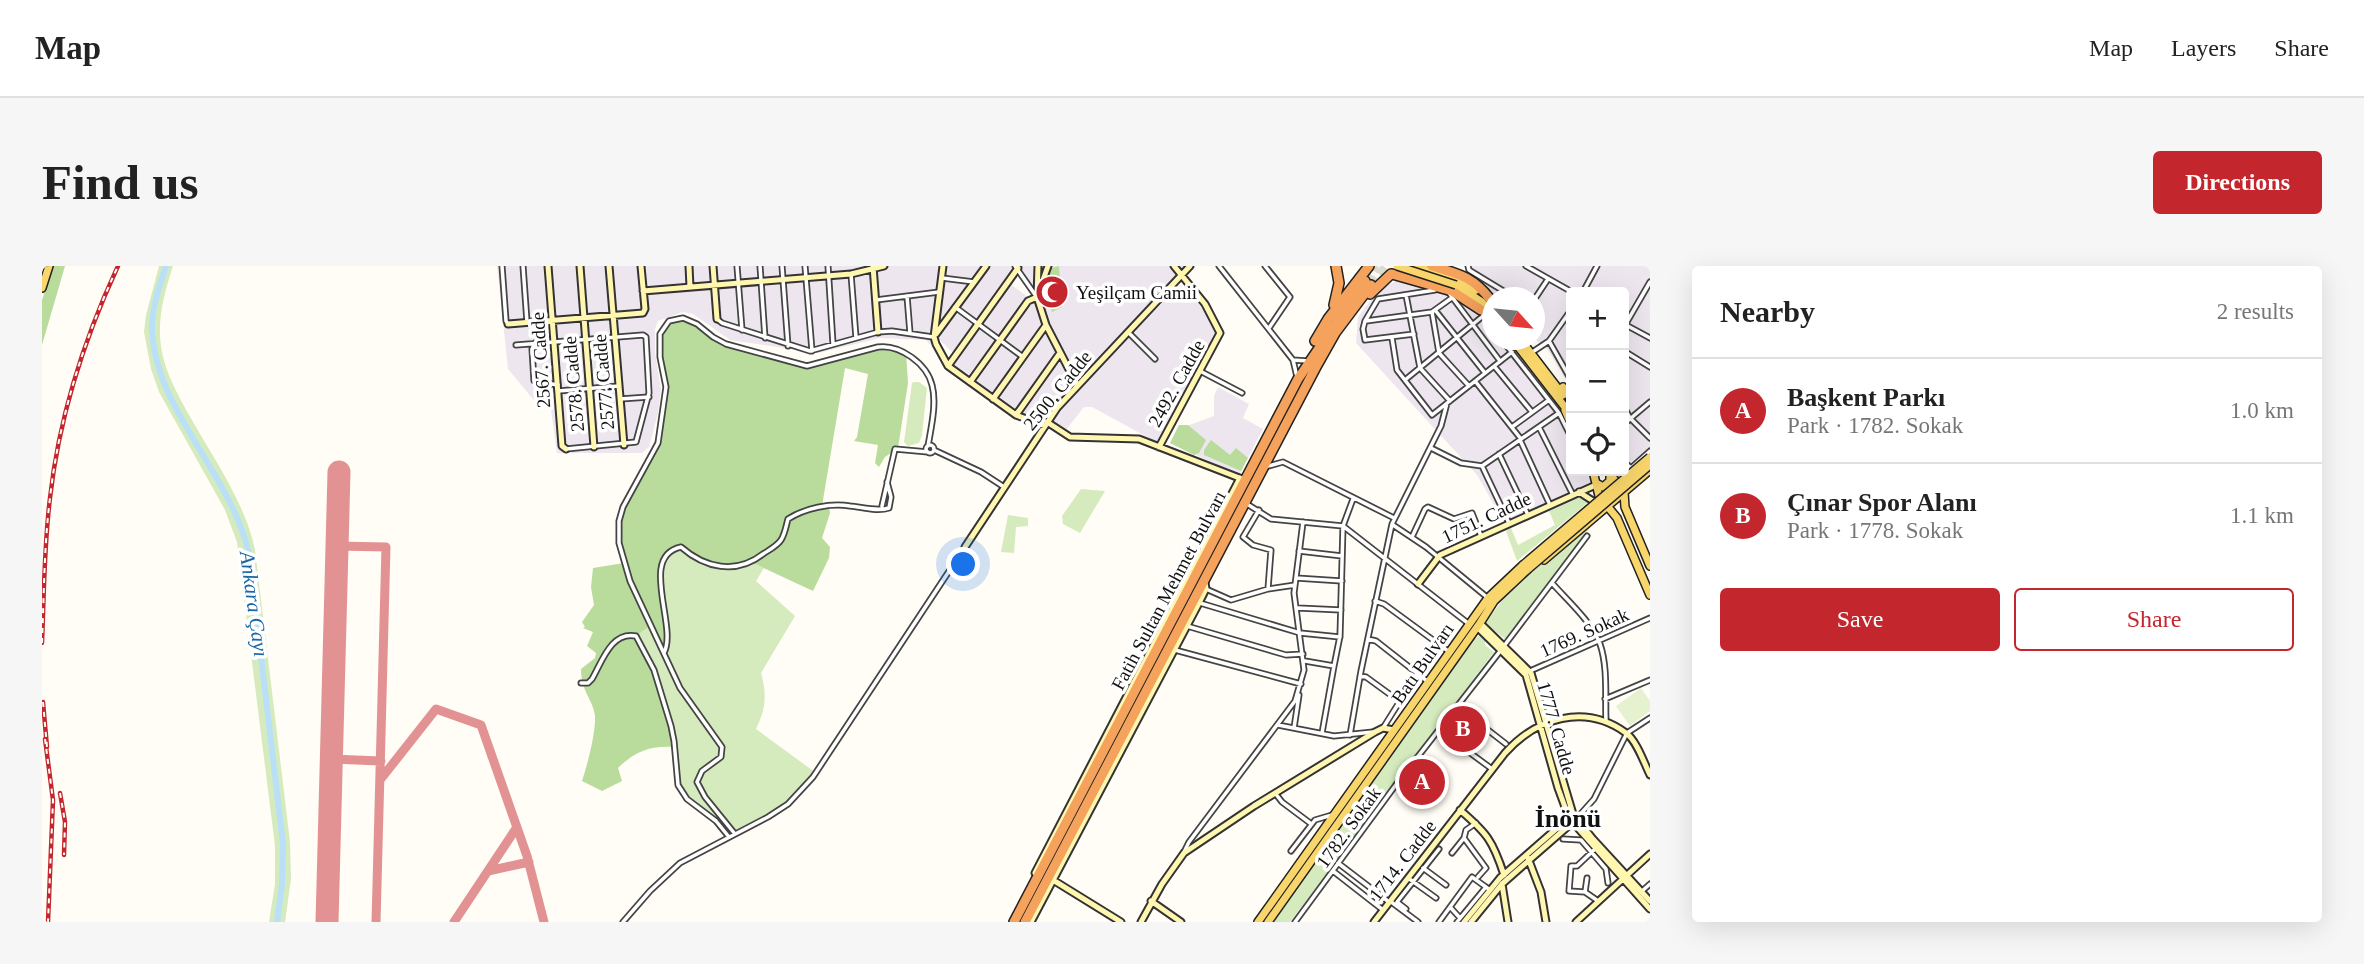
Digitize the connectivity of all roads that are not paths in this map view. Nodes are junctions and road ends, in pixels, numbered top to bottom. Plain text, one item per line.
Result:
1 (49, 266) edge
2 (502, 266) edge
3 (523, 266) edge
4 (548, 266) edge
5 (580, 266) edge
6 (610, 266) edge
7 (642, 266) edge
8 (689, 266) edge
9 (713, 266) edge
10 (737, 266) edge
11 (760, 266) edge
12 (782, 266) edge
13 (805, 266) edge
14 (828, 266) edge
15 (853, 266) edge
16 (884, 266) edge
17 (943, 266) edge
18 (986, 266) edge
19 (1038, 266) edge
20 (1048, 266) edge
21 (1174, 266) edge
22 (1190, 266) edge
23 (1219, 266) edge
24 (1265, 266) edge
25 (1336, 266) edge
26 (1370, 266) edge
27 (1415, 266) edge
28 (1434, 266) edge
29 (1468, 266) edge
30 (1526, 266) edge
31 (1597, 266) edge
32 (873, 267) edge
33 (1016, 267) edge
34 (1395, 270) edge
35 (852, 274) junction
36 (1182, 275) junction
37 (828, 276) junction
38 (806, 278) junction
39 (942, 278) junction
40 (1548, 279) junction
41 (783, 280) junction
42 (761, 282) junction
43 (974, 282) junction
44 (1368, 282) junction
45 (1456, 282) junction
46 (1650, 282) edge
47 (738, 284) junction
48 (714, 285) junction
49 (691, 287) junction
50 (1497, 287) edge
51 (1543, 287) edge
52 (1586, 287) edge
53 (42, 288) edge
54 (1482, 289) edge
55 (1566, 289) edge
56 (643, 291) junction
57 (941, 292) junction
58 (1482, 294) edge
59 (1406, 295) junction
60 (1473, 295) junction
61 (907, 296) junction
62 (1037, 297) junction
63 (1452, 297) junction
64 (876, 300) junction
65 (1482, 304) edge
66 (956, 307) junction
67 (1434, 311) junction
68 (1482, 313) junction
69 (1410, 315) junction
70 (614, 316) junction
71 (1566, 317) edge
72 (1629, 317) edge
73 (583, 319) junction
74 (717, 319) joint
75 (1328, 319) junction
76 (553, 320) junction
77 (1365, 321) junction
78 (527, 323) junction
79 (508, 324) joint
80 (978, 324) junction
81 (1046, 325) junction
82 (1472, 326) junction
83 (1269, 328) junction
84 (1629, 328) edge
85 (742, 330) junction
86 (878, 332) junction
87 (1128, 332) junction
88 (910, 333) junction
89 (1414, 334) junction
90 (615, 337) junction
91 (934, 337) junction
92 (765, 338) junction
93 (856, 338) junction
94 (1392, 338) junction
95 (1457, 338) junction
96 (1650, 338) edge
97 (585, 340) junction
98 (1000, 340) junction
99 (1549, 341) junction
100 (555, 342) junction
101 (535, 343) junction
102 (516, 345) dead end
103 (834, 345) junction
104 (788, 346) junction
105 (1521, 350) edge
106 (1529, 350) edge
107 (812, 351) junction
108 (1512, 352) joint
109 (1060, 353) junction
110 (1439, 353) junction
111 (1531, 353) junction
112 (1629, 354) edge
113 (1023, 357) junction
114 (1155, 359) dead end
115 (1293, 360) junction
116 (1500, 361) junction
117 (1313, 363) junction
118 (948, 366) junction
119 (1494, 366) junction
120 (1420, 368) junction
121 (1542, 368) junction
122 (1650, 368) edge
123 (1200, 371) junction
124 (1566, 371) edge
125 (1485, 373) junction
126 (1298, 379) junction
127 (1405, 380) junction
128 (1475, 381) junction
129 (1545, 381) junction
130 (970, 382) junction
131 (1077, 384) junction
132 (619, 386) junction
133 (1469, 386) junction
134 (558, 388) junction
135 (589, 388) junction
136 (1566, 392) edge
137 (1242, 393) dead end
138 (649, 397) junction
139 (620, 399) junction
140 (993, 399) junction
141 (1549, 400) junction
142 (1566, 400) edge
143 (1448, 402) junction
144 (1650, 402) edge
145 (1532, 412) junction
146 (1559, 413) junction
147 (1569, 413) edge
148 (1627, 413) edge
149 (1016, 415) junction
150 (1566, 416) edge
151 (1630, 418) junction
152 (1046, 424) junction
153 (1512, 427) junction
154 (1539, 427) junction
155 (1566, 427) edge
156 (1650, 438) edge
157 (1520, 440) junction
158 (624, 444) junction
159 (594, 447) junction
160 (1159, 447) junction
161 (1431, 448) junction
162 (566, 449) joint
163 (929, 449) junction
164 (1499, 454) junction
165 (1650, 454) edge
166 (1482, 466) junction
167 (1263, 467) junction
168 (1629, 467) edge
169 (1650, 467) edge
170 (1603, 477) edge
171 (1243, 479) junction
172 (1618, 480) junction
173 (887, 482) junction
174 (1004, 487) junction
175 (1625, 492) junction
176 (1576, 494) junction
177 (1596, 498) junction
178 (1353, 499) junction
179 (1245, 503) junction
180 (1550, 505) junction
181 (881, 506) dead end
182 (1616, 508) junction
183 (1259, 510) junction
184 (1528, 515) junction
185 (1394, 518) junction
186 (1303, 522) junction
187 (1509, 523) junction
188 (1392, 524) junction
189 (1343, 526) junction
190 (1481, 536) junction
191 (1587, 536) dead end
192 (1412, 537) junction
193 (965, 547) joint
194 (1299, 551) junction
195 (1342, 556) junction
196 (1383, 558) junction
197 (1438, 558) junction
198 (1650, 566) edge
199 (1525, 567) junction
200 (1513, 574) junction
201 (1650, 575) edge
202 (1296, 578) junction
203 (1342, 581) junction
204 (1552, 583) junction
205 (1205, 584) junction
206 (1418, 584) junction
207 (1295, 585) junction
208 (1509, 585) junction
209 (1268, 589) junction
210 (1650, 593) edge
211 (1488, 598) junction
212 (1375, 601) junction
213 (1199, 603) junction
214 (1297, 607) junction
215 (1341, 610) junction
216 (1650, 618) edge
217 (1476, 625) junction
218 (1186, 626) junction
219 (1300, 633) junction
220 (1340, 637) junction
221 (1367, 639) junction
222 (1598, 641) junction
223 (1502, 648) junction
224 (1174, 650) junction
225 (1450, 652) junction
226 (664, 653) junction
227 (1303, 654) junction
228 (1305, 661) junction
229 (1334, 666) junction
230 (1530, 671) junction
231 (1417, 674) junction
232 (1360, 676) junction
233 (1650, 680) edge
234 (1429, 682) junction
235 (581, 683) dead end
236 (1301, 684) junction
237 (1298, 691) junction
238 (1605, 699) junction
239 (1399, 701) junction
240 (1457, 706) junction
241 (1650, 718) edge
242 (1606, 723) junction
243 (1278, 724) junction
244 (1543, 724) junction
245 (1294, 728) junction
246 (1383, 728) junction
247 (1395, 730) junction
248 (1439, 730) junction
249 (1488, 730) junction
250 (1375, 732) junction
251 (1322, 733) junction
252 (1627, 733) junction
253 (1350, 735) junction
254 (1506, 744) dead end
255 (1470, 753) junction
256 (1492, 769) junction
257 (1650, 775) edge
258 (1275, 793) junction
259 (1460, 810) junction
260 (1334, 816) junction
261 (1573, 819) junction
262 (1311, 823) junction
263 (1476, 823) junction
264 (735, 834) junction
265 (729, 837) junction
266 (1464, 838) junction
267 (1563, 839) dead end
268 (1439, 849) dead end
269 (1292, 851) dead end
270 (1593, 851) junction
271 (1184, 853) junction
272 (1452, 853) dead end
273 (1650, 854) edge
274 (1528, 858) junction
275 (1338, 863) junction
276 (1423, 869) junction
277 (1333, 871) junction
278 (1504, 875) junction
279 (1052, 876) junction
280 (1478, 877) dead end
281 (1624, 877) junction
282 (1587, 878) dead end
283 (1410, 880) junction
284 (1608, 883) dead end
285 (1502, 884) junction
286 (1650, 884) edge
287 (1446, 886) dead end
288 (1488, 889) junction
289 (1585, 892) junction
290 (1641, 892) junction
291 (1436, 898) dead end
292 (1151, 901) junction
293 (1390, 901) junction
294 (1598, 901) junction
295 (1650, 901) edge
296 (1450, 907) junction
297 (1406, 909) dead end
298 (1650, 909) edge
299 (1383, 910) junction
300 (1379, 916) junction
301 (1017, 918) edge
302 (1461, 921) edge
303 (622, 922) edge
304 (1025, 922) edge
305 (1031, 922) edge
306 (1121, 922) edge
307 (1140, 922) edge
308 (1181, 922) edge
309 (1258, 922) edge
310 (1268, 922) edge
311 (1295, 922) edge
312 (1374, 922) edge
313 (1385, 922) edge
314 (1418, 922) edge
315 (1439, 922) edge
316 (1471, 922) edge
317 (1508, 922) edge
318 (1546, 922) edge
319 (1576, 922) edge

1 - 53 main road
2 - 79 street
3 - 78 street
4 - 76 street, 2567. Cadde
5 - 73 street, 2578. Cadde
6 - 70 street, 2577. Cadde
7 - 56 street
8 - 49 street
9 - 48 street
10 - 47 street
11 - 42 street
12 - 41 street
13 - 38 street
14 - 37 street
15 - 35 street
16 - 32 street
17 - 39 street
18 - 43 street
19 - 62 street
20 - 62 street
21 - 36 street, 2492. Cadde
22 - 36 street, 2500. Cadde
23 - 83 street
24 - 83 street
25 - 75 highway
26 - 34 highway
26 - 44 highway
27 - 45 main road
28 - 54 highway
29 - 50 street
30 - 40 street
31 - 52 street
32 - 35 street
32 - 64 street
33 - 62 street
33 - 80 street
34 - 44 highway
34 - 45 main road, bridge
34 - 68 highway
35 - 37 street
35 - 93 street
36 - 87 street, 2500. Cadde
36 - 123 street, 2492. Cadde
37 - 38 street
37 - 103 street
38 - 41 street
38 - 107 street
39 - 43 street
39 - 57 street
40 - 51 street
40 - 55 street
41 - 42 street
41 - 104 street
42 - 47 street
42 - 92 street
43 - 66 street
44 - 75 highway
44 - 117 highway, Fatih Sultan Mehmet Bulvarı
45 - 58 main road
45 - 60 main road
46 - 72 street
47 - 48 street
47 - 85 street
48 - 49 street
48 - 74 street
49 - 56 street
56 - 70 street
57 - 61 street
57 - 91 street
59 - 63 street
59 - 69 street
59 - 77 street
60 - 65 main road
60 - 68 main road
61 - 64 street
61 - 88 street
62 - 81 street
62 - 98 street
63 - 67 street
63 - 82 street
64 - 86 street
66 - 80 street
66 - 91 street
67 - 69 street
67 - 95 street
67 - 110 street
68 - 82 street
69 - 77 street
69 - 89 street
70 - 73 street
70 - 90 street, 2577. Cadde
71 - 99 street
73 - 76 street
73 - 97 street, 2578. Cadde
74 - 85 street
75 - 117 highway
76 - 78 street
76 - 100 street, 2567. Cadde
77 - 94 street
78 - 79 street
80 - 98 street
80 - 118 street
81 - 109 street
81 - 113 street
82 - 95 street
82 - 116 street
83 - 115 street
84 - 96 street
85 - 92 street
86 - 88 street
86 - 93 street
87 - 114 street
87 - 131 street, 2500. Cadde
88 - 91 street
89 - 94 street
89 - 120 street
90 - 97 street
90 - 132 street, 2577. Cadde
90 - 138 street
91 - 118 street
92 - 104 street
93 - 103 street
94 - 127 street
95 - 110 street
95 - 125 street
97 - 100 street
97 - 135 street, 2578. Cadde
98 - 113 street
98 - 130 street
99 - 111 street
99 - 124 street
100 - 101 street
100 - 134 street, 2567. Cadde
101 - 102 street
101 - 134 street
103 - 107 street
104 - 107 street
105 - 129 main road
106 - 111 main road
108 - 116 street
108 - 141 street
109 - 131 street
109 - 149 street
110 - 120 street
110 - 133 street
111 - 121 main road
112 - 122 street
113 - 140 street
115 - 117 street
115 - 126 street
116 - 119 street
117 - 126 highway, Fatih Sultan Mehmet Bulvarı
117 - 167 highway, Fatih Sultan Mehmet Bulvarı
118 - 130 street
119 - 125 street
119 - 145 street
120 - 127 street
120 - 143 street
121 - 136 main road
121 - 142 main road
123 - 137 street
123 - 160 street, 2492. Cadde
125 - 128 street
126 - 171 highway, Fatih Sultan Mehmet Bulvarı
127 - 143 street
128 - 133 street
128 - 153 street
129 - 147 main road
129 - 150 main road
130 - 140 street
131 - 152 street, 2500. Cadde
132 - 135 street
132 - 139 street, 2577. Cadde
133 - 143 street
134 - 135 street
134 - 162 street, 2567. Cadde
135 - 159 street, 2578. Cadde
138 - 139 street
138 - 158 street
139 - 158 street, 2577. Cadde
140 - 149 street
141 - 145 street
141 - 146 street
143 - 161 street
144 - 151 street
145 - 153 street
146 - 154 street
146 - 155 street
148 - 151 street
149 - 152 street
151 - 156 street
152 - 160 street
152 - 174 street, 2500. Cadde
153 - 157 street
154 - 157 street
154 - 176 street
157 - 164 street
157 - 180 street
158 - 159 street
159 - 162 street
160 - 171 street
161 - 166 street
161 - 185 street
163 - 173 street
163 - 174 street
163 - 226 street
164 - 166 street
164 - 184 street
165 - 168 street
165 - 172 main road
165 - 199 main road, Batı Bulvarı, bridge
166 - 187 street
167 - 178 street
167 - 179 highway, Fatih Sultan Mehmet Bulvarı
169 - 175 main road
169 - 199 main road, Batı Bulvarı, bridge
170 - 172 main road
170 - 176 street, 1751. Cadde
170 - 177 main road
171 - 301 highway, Fatih Sultan Mehmet Bulvarı
172 - 175 main road
172 - 177 main road
173 - 181 street
173 - 226 street
174 - 193 street, 2500. Cadde
175 - 182 main road
175 - 182 main road
176 - 177 street
176 - 180 street, 1751. Cadde
177 - 182 main road
177 - 200 main road
178 - 185 street
178 - 189 street
179 - 183 street
179 - 205 highway, Fatih Sultan Mehmet Bulvarı
180 - 184 street, 1751. Cadde
182 - 198 main road
182 - 201 main road
182 - 208 main road
182 - 210 main road
183 - 186 street
183 - 209 street
184 - 187 street, 1751. Cadde
185 - 188 street
186 - 189 street
186 - 194 street
187 - 190 street, 1751. Cadde
188 - 192 street
188 - 196 street
189 - 195 street
189 - 196 street
190 - 192 street
190 - 197 street, 1751. Cadde
191 - 204 street, 1782. Sokak
192 - 197 street
193 - 264 street
194 - 195 street
194 - 202 street
195 - 203 street
196 - 206 street
196 - 212 street
197 - 206 street, 1751. Cadde
197 - 211 street
199 - 200 main road, Batı Bulvarı
199 - 208 main road, Batı Bulvarı
200 - 211 main road, Batı Bulvarı
202 - 203 street
202 - 207 street
203 - 215 street
204 - 222 street
204 - 223 street, 1782. Sokak
205 - 209 street
205 - 213 street
205 - 279 highway, Fatih Sultan Mehmet Bulvarı
206 - 217 street
207 - 209 street
207 - 214 street
208 - 217 main road, Batı Bulvarı
211 - 217 main road, Batı Bulvarı
212 - 221 street
212 - 225 street
213 - 218 street
213 - 219 street
214 - 215 street
214 - 219 street
215 - 220 street
216 - 222 street, 1769. Sokak
217 - 223 street, 1777. Cadde
217 - 225 main road, Batı Bulvarı
217 - 310 main road, Batı Bulvarı
218 - 224 street
218 - 227 street
219 - 220 street
219 - 227 street
220 - 229 street
221 - 231 street
221 - 232 street
222 - 230 street, 1769. Sokak
222 - 238 street
223 - 230 street, 1777. Cadde
223 - 240 street, 1782. Sokak
223 - 244 street, 1777. Cadde
224 - 236 street
224 - 279 street
225 - 234 main road, Batı Bulvarı
226 - 264 street
227 - 228 street
228 - 229 street
228 - 236 street
229 - 251 street
230 - 244 street, 1777. Cadde
231 - 234 street
231 - 239 street
232 - 239 street
232 - 253 street
233 - 238 street
234 - 247 main road, Batı Bulvarı
235 - 265 street
236 - 237 street
237 - 243 street
237 - 245 street
238 - 242 street
239 - 246 street
240 - 248 street, 1782. Sokak
240 - 249 street
241 - 252 street
242 - 244 street
242 - 252 street
243 - 245 street
243 - 271 street
244 - 256 street, 1714. Cadde
244 - 261 street, 1777. Cadde
245 - 251 street
246 - 247 street
246 - 250 street
247 - 260 main road, Batı Bulvarı
248 - 255 street
248 - 275 street, 1782. Sokak
249 - 254 street
249 - 255 street
250 - 253 street
250 - 258 street
251 - 253 street
252 - 257 street
252 - 261 street
255 - 256 street
256 - 259 street, 1714. Cadde
258 - 262 street
258 - 271 street
259 - 263 street
259 - 283 street, 1714. Cadde
260 - 262 street
260 - 309 main road, Batı Bulvarı
261 - 270 street, 1777. Cadde
261 - 274 street
261 - 281 street, 1777. Cadde
262 - 269 street
263 - 266 street
263 - 278 street
264 - 265 street
265 - 303 street
266 - 272 street
266 - 280 street
267 - 270 street
268 - 276 street
270 - 281 street, 1777. Cadde
270 - 284 street
270 - 289 street
271 - 292 street
273 - 281 street
274 - 278 street
274 - 285 street
274 - 318 street
275 - 277 street, 1782. Sokak
275 - 293 street
276 - 283 street
276 - 287 street
277 - 299 street
277 - 311 street, 1782. Sokak
278 - 288 street
279 - 304 highway, Fatih Sultan Mehmet Bulvarı
279 - 305 street
279 - 306 street
281 - 290 street, 1777. Cadde
281 - 294 street
281 - 298 street, 1777. Cadde
282 - 289 street
283 - 291 street
283 - 293 street, 1714. Cadde
283 - 297 street
285 - 316 street
285 - 317 street
286 - 290 street
288 - 296 street
288 - 302 street
289 - 294 street
290 - 295 street, 1777. Cadde
292 - 307 street
292 - 308 street
293 - 299 street, 1714. Cadde
293 - 314 street
294 - 319 street
296 - 302 street
296 - 315 street
299 - 300 street, 1714. Cadde
300 - 312 street, 1714. Cadde
300 - 313 street

